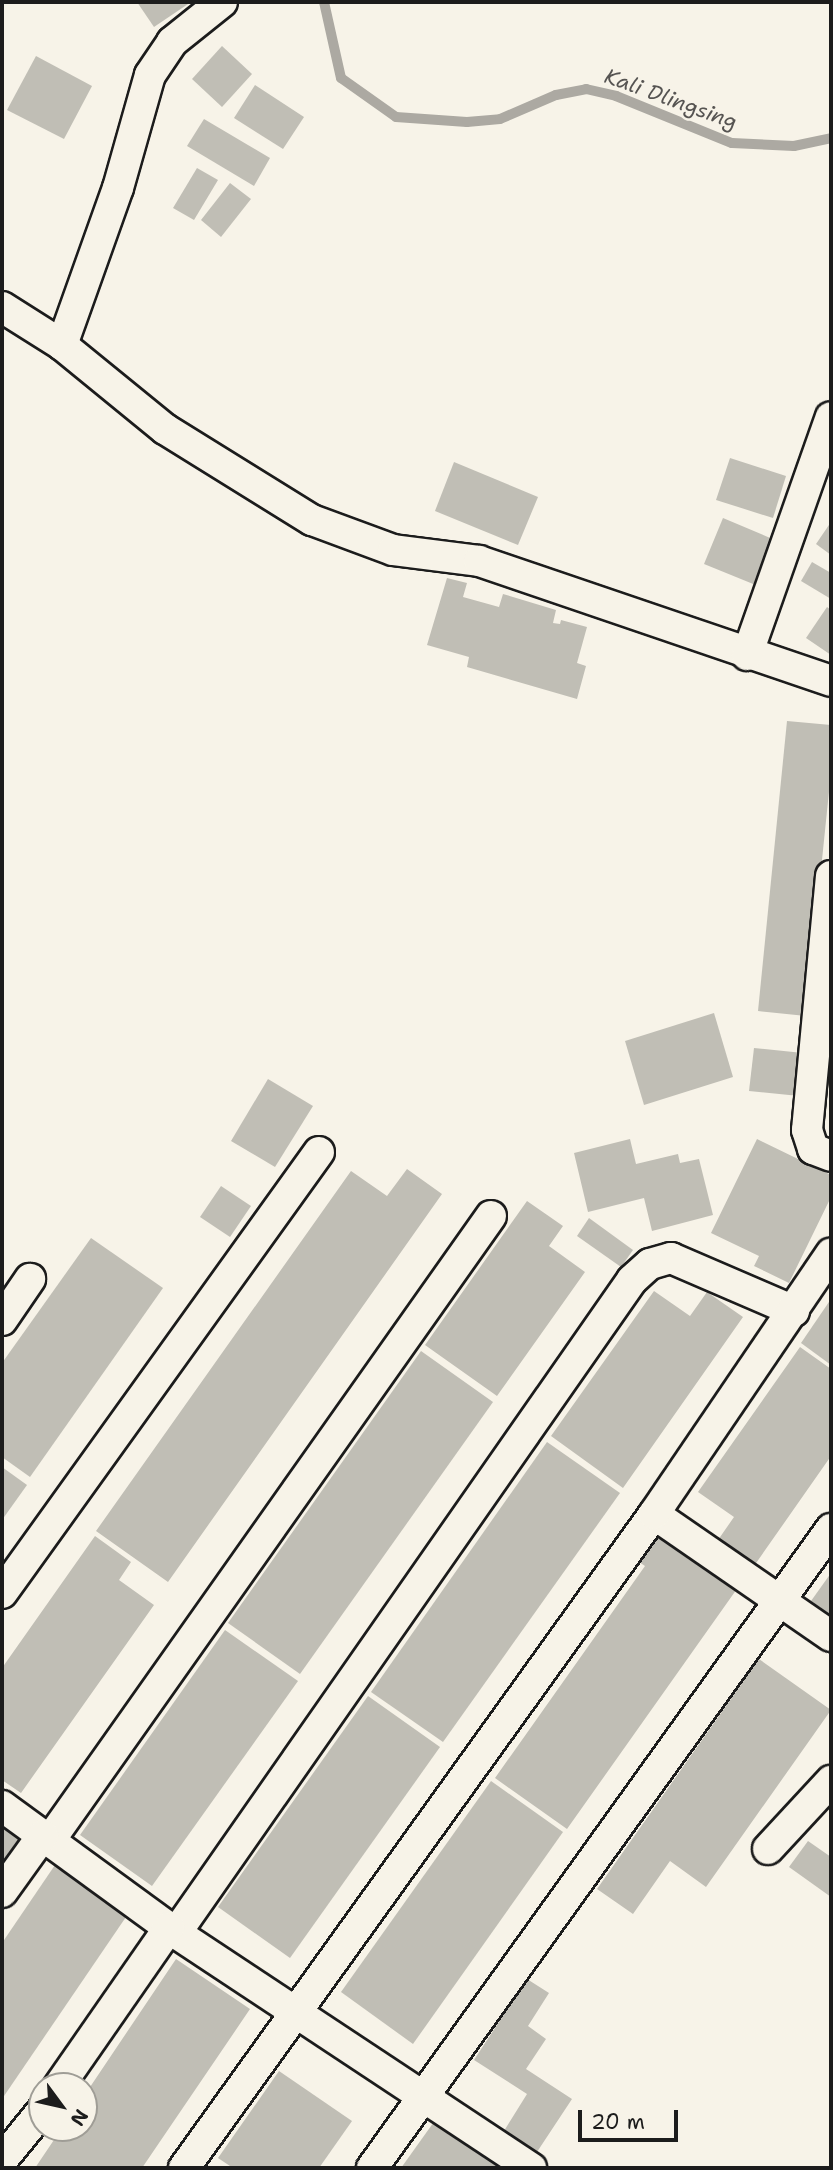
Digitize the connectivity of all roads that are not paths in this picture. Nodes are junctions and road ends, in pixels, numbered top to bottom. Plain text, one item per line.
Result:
1 (222, 2) edge
2 (2, 307) edge
3 (62, 345) junction
4 (831, 416) edge
5 (747, 655) junction
6 (831, 681) edge
7 (831, 876) edge
8 (319, 1152) dead end
9 (831, 1156) edge
10 (491, 1216) dead end
11 (831, 1254) edge
12 (30, 1279) dead end
13 (793, 1311) junction
14 (2, 1320) edge
15 (654, 1514) junction
16 (831, 1529) edge
17 (2, 1593) edge
18 (781, 1599) junction
19 (831, 1636) edge
20 (831, 1781) edge
21 (2, 1806) edge
22 (46, 1838) junction
23 (768, 1849) dead end
24 (2, 1892) edge
25 (172, 1930) junction
26 (293, 2011) junction
27 (69, 2072) edge
28 (424, 2098) junction
29 (28, 2128) edge
30 (2, 2160) edge
31 (184, 2168) edge
32 (372, 2168) edge
33 (531, 2168) edge

1 - 3 street
2 - 3 street
3 - 5 street
4 - 5 street
5 - 6 street
7 - 9 street
8 - 17 street
10 - 22 street
11 - 13 street
12 - 14 street
13 - 15 street
13 - 25 street
15 - 18 street
15 - 26 street
16 - 18 street
18 - 19 street
18 - 28 street
20 - 23 street
21 - 22 street
22 - 24 street
22 - 25 street
25 - 26 street
25 - 27 street
26 - 28 street
26 - 31 street
28 - 32 street
28 - 33 street
29 - 30 street

